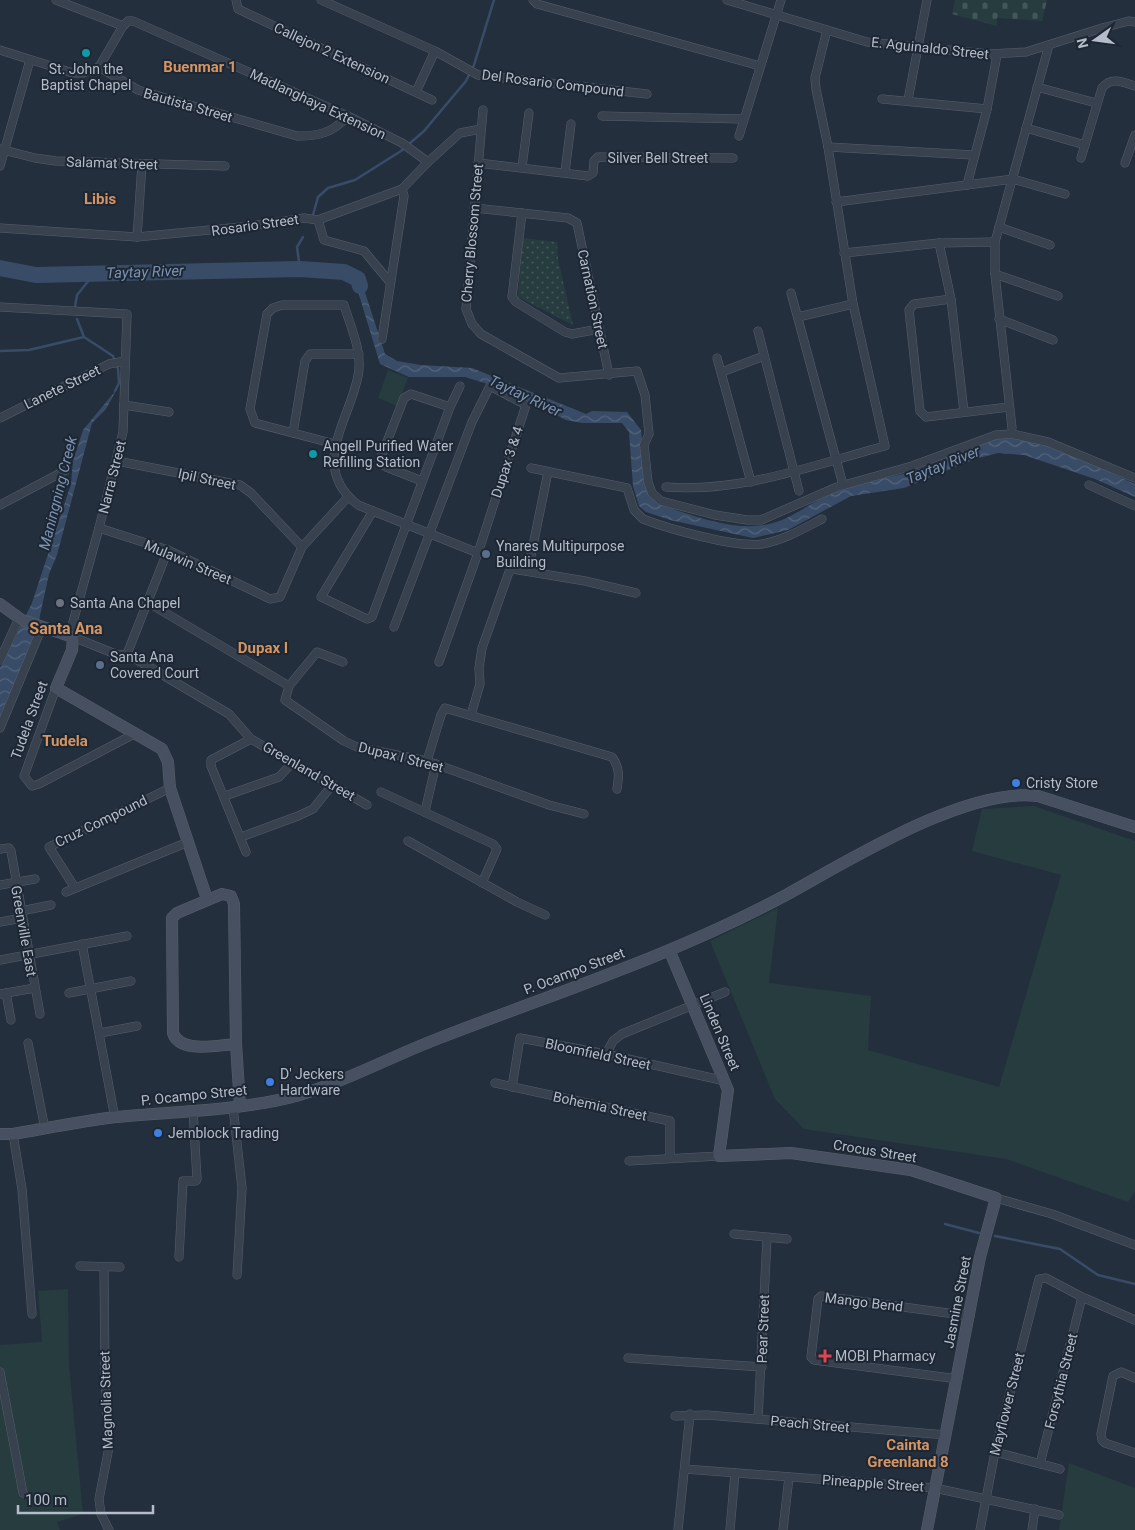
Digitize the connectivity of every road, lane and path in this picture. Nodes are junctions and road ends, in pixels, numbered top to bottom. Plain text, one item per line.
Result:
1 (56, 0) edge
2 (320, 0) edge
3 (533, 0) edge
4 (727, 0) edge
5 (781, 0) edge
6 (927, 0) edge
7 (236, 1) edge
8 (80, 4) edge
9 (776, 14) junction
10 (1135, 22) edge
11 (123, 26) junction
12 (827, 30) junction
13 (1048, 45) junction
14 (918, 48) junction
15 (0, 50) edge
16 (434, 51) junction
17 (997, 55) junction
18 (30, 60) junction
19 (760, 66) junction
20 (99, 67) junction
21 (1135, 86) edge
22 (1037, 87) junction
23 (416, 92) junction
24 (647, 94) dead end
25 (882, 99) dead end
26 (432, 100) dead end
27 (908, 100) junction
28 (1096, 103) junction
29 (987, 109) junction
30 (483, 110) dead end
31 (529, 113) dead end
32 (348, 116) junction
33 (602, 116) dead end
34 (744, 119) junction
35 (571, 124) dead end
36 (1026, 128) junction
37 (481, 129) junction
38 (1135, 135) edge
39 (738, 136) dead end
40 (1085, 146) junction
41 (828, 147) junction
42 (2, 150) edge
43 (1132, 151) edge
44 (974, 155) junction
45 (733, 158) dead end
46 (1081, 158) dead end
47 (428, 162) junction
48 (478, 163) junction
49 (1126, 163) dead end
50 (142, 165) junction
51 (0, 166) edge
52 (225, 166) dead end
53 (522, 167) junction
54 (565, 172) junction
55 (1013, 179) junction
56 (967, 185) junction
57 (402, 189) junction
58 (1065, 194) dead end
59 (836, 202) junction
60 (474, 208) junction
61 (522, 213) junction
62 (318, 220) junction
63 (999, 227) junction
64 (0, 228) edge
65 (137, 237) junction
66 (939, 242) junction
67 (995, 242) junction
68 (1050, 245) dead end
69 (844, 253) junction
70 (995, 274) junction
71 (389, 281) junction
72 (791, 293) dead end
73 (1058, 296) dead end
74 (951, 299) junction
75 (853, 304) junction
76 (0, 307) edge
77 (798, 317) junction
78 (999, 319) junction
79 (599, 329) junction
80 (758, 331) dead end
81 (382, 339) dead end
82 (1053, 340) dead end
83 (359, 354) junction
84 (764, 356) junction
85 (717, 358) dead end
86 (121, 361) junction
87 (722, 372) junction
88 (610, 375) junction
89 (460, 386) dead end
90 (124, 405) junction
91 (450, 407) junction
92 (1009, 407) junction
93 (169, 412) dead end
94 (964, 412) junction
95 (0, 418) edge
96 (1012, 428) dead end
97 (293, 433) junction
98 (335, 444) junction
99 (836, 459) junction
100 (116, 461) junction
101 (531, 468) dead end
102 (66, 470) dead end
103 (794, 470) junction
104 (548, 472) junction
105 (1135, 478) edge
106 (422, 481) junction
107 (842, 481) dead end
108 (752, 482) junction
109 (1089, 485) dead end
110 (666, 487) dead end
111 (799, 491) dead end
112 (348, 497) junction
113 (0, 505) edge
114 (1135, 506) edge
115 (372, 511) junction
116 (822, 519) dead end
117 (407, 524) junction
118 (99, 528) junction
119 (430, 532) junction
120 (302, 548) junction
121 (168, 550) junction
122 (478, 553) junction
123 (528, 570) junction
124 (636, 593) dead end
125 (148, 602) junction
126 (0, 604) edge
127 (21, 619) junction
128 (41, 626) junction
129 (394, 627) dead end
130 (73, 637) junction
131 (127, 654) junction
132 (0, 660) edge
133 (343, 662) dead end
134 (439, 662) dead end
135 (289, 686) junction
136 (56, 688) junction
137 (471, 715) junction
138 (0, 728) edge
139 (136, 733) junction
140 (251, 738) junction
141 (427, 761) junction
142 (293, 762) junction
143 (436, 764) junction
144 (333, 784) junction
145 (170, 788) junction
146 (617, 789) dead end
147 (381, 792) dead end
148 (225, 796) junction
149 (367, 804) dead end
150 (425, 811) junction
151 (584, 814) dead end
152 (1135, 827) edge
153 (241, 838) junction
154 (408, 841) dead end
155 (188, 842) junction
156 (0, 849) edge
157 (246, 852) dead end
158 (34, 879) dead end
159 (15, 882) junction
160 (482, 883) junction
161 (0, 885) edge
162 (75, 888) junction
163 (66, 892) dead end
164 (207, 899) junction
165 (51, 905) dead end
166 (21, 914) junction
167 (546, 915) dead end
168 (0, 922) edge
169 (127, 936) dead end
170 (82, 944) junction
171 (670, 952) junction
172 (29, 954) junction
173 (0, 960) edge
174 (131, 980) dead end
175 (35, 988) junction
176 (92, 988) junction
177 (724, 992) dead end
178 (69, 993) dead end
179 (3, 994) edge
180 (693, 1006) junction
181 (40, 1014) dead end
182 (11, 1020) dead end
183 (137, 1026) dead end
184 (100, 1033) junction
185 (28, 1043) dead end
186 (236, 1044) junction
187 (606, 1054) junction
188 (725, 1081) junction
189 (495, 1084) dead end
190 (512, 1087) junction
191 (237, 1106) junction
192 (193, 1110) junction
193 (115, 1118) junction
194 (45, 1129) junction
195 (0, 1134) edge
196 (13, 1134) junction
197 (719, 1156) junction
198 (670, 1158) junction
199 (629, 1161) dead end
200 (996, 1198) junction
201 (734, 1234) dead end
202 (766, 1238) junction
203 (787, 1239) dead end
204 (1135, 1244) edge
205 (179, 1257) dead end
206 (80, 1266) dead end
207 (120, 1266) dead end
208 (104, 1267) junction
209 (237, 1275) dead end
210 (1082, 1298) junction
211 (32, 1314) dead end
212 (970, 1316) junction
213 (1135, 1320) edge
214 (628, 1358) dead end
215 (762, 1367) junction
216 (0, 1372) edge
217 (1135, 1378) edge
218 (958, 1379) junction
219 (690, 1414) junction
220 (675, 1416) dead end
221 (758, 1419) junction
222 (946, 1435) junction
223 (995, 1452) junction
224 (1135, 1454) edge
225 (1040, 1464) junction
226 (685, 1469) junction
227 (1060, 1469) dead end
228 (735, 1473) junction
229 (789, 1478) junction
230 (935, 1488) junction
231 (23, 1493) dead end
232 (986, 1500) junction
233 (1035, 1509) junction
234 (1059, 1515) dead end
235 (108, 1530) edge
236 (678, 1530) edge
237 (730, 1530) edge
238 (782, 1530) edge
239 (927, 1530) edge
240 (980, 1530) edge
241 (1032, 1530) edge

1 - 8 street
2 - 16 street, Del Rosario Compound
3 - 19 street
4 - 9 street, E. Aguinaldo Street
5 - 9 street
6 - 14 street
7 - 23 street, Callejon 2 Extension
8 - 11 street
9 - 12 street, E. Aguinaldo Street
9 - 19 street
10 - 13 street, E. Aguinaldo Street
11 - 20 street
11 - 32 street, Madlanghaya Extension
12 - 14 street, E. Aguinaldo Street
12 - 41 street
13 - 17 street, E. Aguinaldo Street
13 - 22 street
14 - 17 street, E. Aguinaldo Street
14 - 27 street
15 - 18 street
16 - 23 street
16 - 24 street, Del Rosario Compound
17 - 29 street
18 - 20 street
18 - 42 street
19 - 34 street
20 - 32 street, Bautista Street
21 - 28 street
22 - 28 street
22 - 36 street
23 - 26 street, Callejon 2 Extension
25 - 27 street
27 - 29 street
28 - 40 street
29 - 44 street
30 - 37 street, Cherry Blossom Street
31 - 53 street
32 - 47 street, Madlanghaya Extension
33 - 34 street
34 - 39 street
35 - 54 street
36 - 40 street
36 - 55 street
37 - 47 street, Rosario Street
37 - 48 street, Cherry Blossom Street
38 - 43 street
40 - 46 street
41 - 44 street
41 - 59 street
42 - 50 street, Salamat Street
42 - 51 street
43 - 49 street
44 - 56 street
45 - 54 street, Silver Bell Street
47 - 57 street, Rosario Street
48 - 53 street, Silver Bell Street
48 - 60 street, Cherry Blossom Street
50 - 52 street, Salamat Street
50 - 65 street
53 - 54 street, Silver Bell Street
55 - 56 street
55 - 58 street
55 - 63 street
56 - 59 street
57 - 62 street, Rosario Street
57 - 71 street
59 - 69 street
60 - 61 street
60 - 88 street, Cherry Blossom Street
61 - 79 street, Carnation Street
61 - 79 street
62 - 65 street, Rosario Street
62 - 71 street
63 - 67 street
63 - 68 street
64 - 65 street, Rosario Street
66 - 67 street
66 - 69 street
66 - 74 street
67 - 70 street
69 - 75 street
70 - 73 street
70 - 78 street
71 - 81 street
72 - 77 street
74 - 94 street
74 - 94 street
75 - 77 street
75 - 99 street
76 - 86 street, Narra Street
77 - 99 street
78 - 82 street
78 - 92 street
79 - 88 street, Carnation Street
80 - 84 street
83 - 97 street
83 - 97 street
83 - 98 street
84 - 87 street
84 - 103 street
85 - 87 street
86 - 90 street, Narra Street
86 - 95 street, Lanete Street
87 - 108 street
88 - 105 street, Cherry Blossom Street
89 - 91 street
90 - 93 street
90 - 100 street, Narra Street
91 - 106 street
91 - 106 street
92 - 94 street
92 - 96 street
97 - 98 street
98 - 112 street
99 - 103 street
99 - 107 street
100 - 118 street, Narra Street
100 - 120 street, Ipil Street
101 - 104 street
102 - 113 street
103 - 108 street
103 - 111 street
104 - 116 street
104 - 123 street
106 - 117 street
108 - 110 street
109 - 114 street
112 - 115 street
112 - 120 street
115 - 117 street
115 - 117 street
117 - 119 street
118 - 121 street, Mulawin Street
118 - 130 street, Narra Street
119 - 122 street
119 - 122 street, Dupax 3 & 4
119 - 129 street, Dupax 3 & 4
120 - 121 street, Mulawin Street
121 - 125 street
122 - 134 street, Dupax 3 & 4
123 - 124 street
123 - 137 street
125 - 131 street
125 - 135 street
126 - 127 street
127 - 128 street
127 - 132 street
128 - 130 street
128 - 138 street
130 - 131 street, Greenland Street
130 - 136 street, Tudela Street
131 - 140 street, Greenland Street
133 - 135 street
135 - 141 street, Dupax I Street
136 - 139 street
136 - 139 street, Tudela Street
137 - 141 street
137 - 146 street
139 - 145 street
140 - 142 street, Greenland Street
140 - 148 street
141 - 143 street, Dupax I Street
142 - 144 street, Greenland Street
142 - 148 street
143 - 150 street
143 - 151 street, Dupax I Street
144 - 149 street, Greenland Street
144 - 153 street
145 - 155 street
145 - 162 street, Cruz Compound
147 - 150 street
148 - 153 street
150 - 160 street
152 - 171 street, P. Ocampo Street
153 - 157 street
154 - 160 street
155 - 162 street
155 - 164 street
156 - 159 street, Greenville East
158 - 159 street
159 - 161 street
159 - 166 street, Greenville East
160 - 167 street
162 - 163 street
164 - 186 street
164 - 186 street
165 - 166 street
166 - 168 street
166 - 172 street, Greenville East
169 - 170 street
170 - 172 street
170 - 176 street
171 - 180 street, Linden Street
171 - 191 street, P. Ocampo Street
172 - 173 street
172 - 175 street, Greenville East
174 - 176 street
175 - 179 street
175 - 181 street, Greenville East
176 - 178 street
176 - 184 street
177 - 180 street
179 - 182 street
180 - 187 street
180 - 188 street, Linden Street
183 - 184 street
184 - 193 street
185 - 194 street
186 - 191 street
187 - 188 street, Bloomfield Street
187 - 190 street, Bloomfield Street
188 - 197 street, Linden Street
189 - 190 street, Bohemia Street
190 - 198 street, Bohemia Street
191 - 192 street, P. Ocampo Street
191 - 209 street
192 - 193 street, P. Ocampo Street
192 - 205 street
193 - 194 street, P. Ocampo Street
194 - 196 street, P. Ocampo Street
195 - 196 street, P. Ocampo Street
196 - 211 street
197 - 198 street, Crocus Street
197 - 200 street, Crocus Street
198 - 199 street, Crocus Street
200 - 204 street, Crocus Street
200 - 212 street, Jasmine Street
201 - 202 street
202 - 203 street
202 - 215 street, Pear Street
206 - 208 street
207 - 208 street
208 - 235 street, Magnolia Street
210 - 213 street
210 - 223 street, Mayflower Street
210 - 225 street, Forsythia Street
212 - 218 street, Jasmine Street
212 - 218 street, Mango Bend
214 - 215 street
215 - 221 street, Pear Street
216 - 231 street
217 - 224 street
218 - 222 street, Jasmine Street
219 - 220 street, Peach Street
219 - 221 street, Peach Street
219 - 226 street
221 - 222 street, Peach Street
222 - 230 street, Jasmine Street
223 - 225 street
223 - 232 street, Mayflower Street
225 - 227 street
226 - 228 street, Pineapple Street
226 - 236 street
228 - 229 street, Pineapple Street
228 - 237 street
229 - 230 street, Pineapple Street
229 - 238 street
230 - 232 street, Pineapple Street
230 - 239 street, Jasmine Street
232 - 233 street, Pineapple Street
232 - 240 street, Mayflower Street
233 - 234 street, Pineapple Street
233 - 241 street

